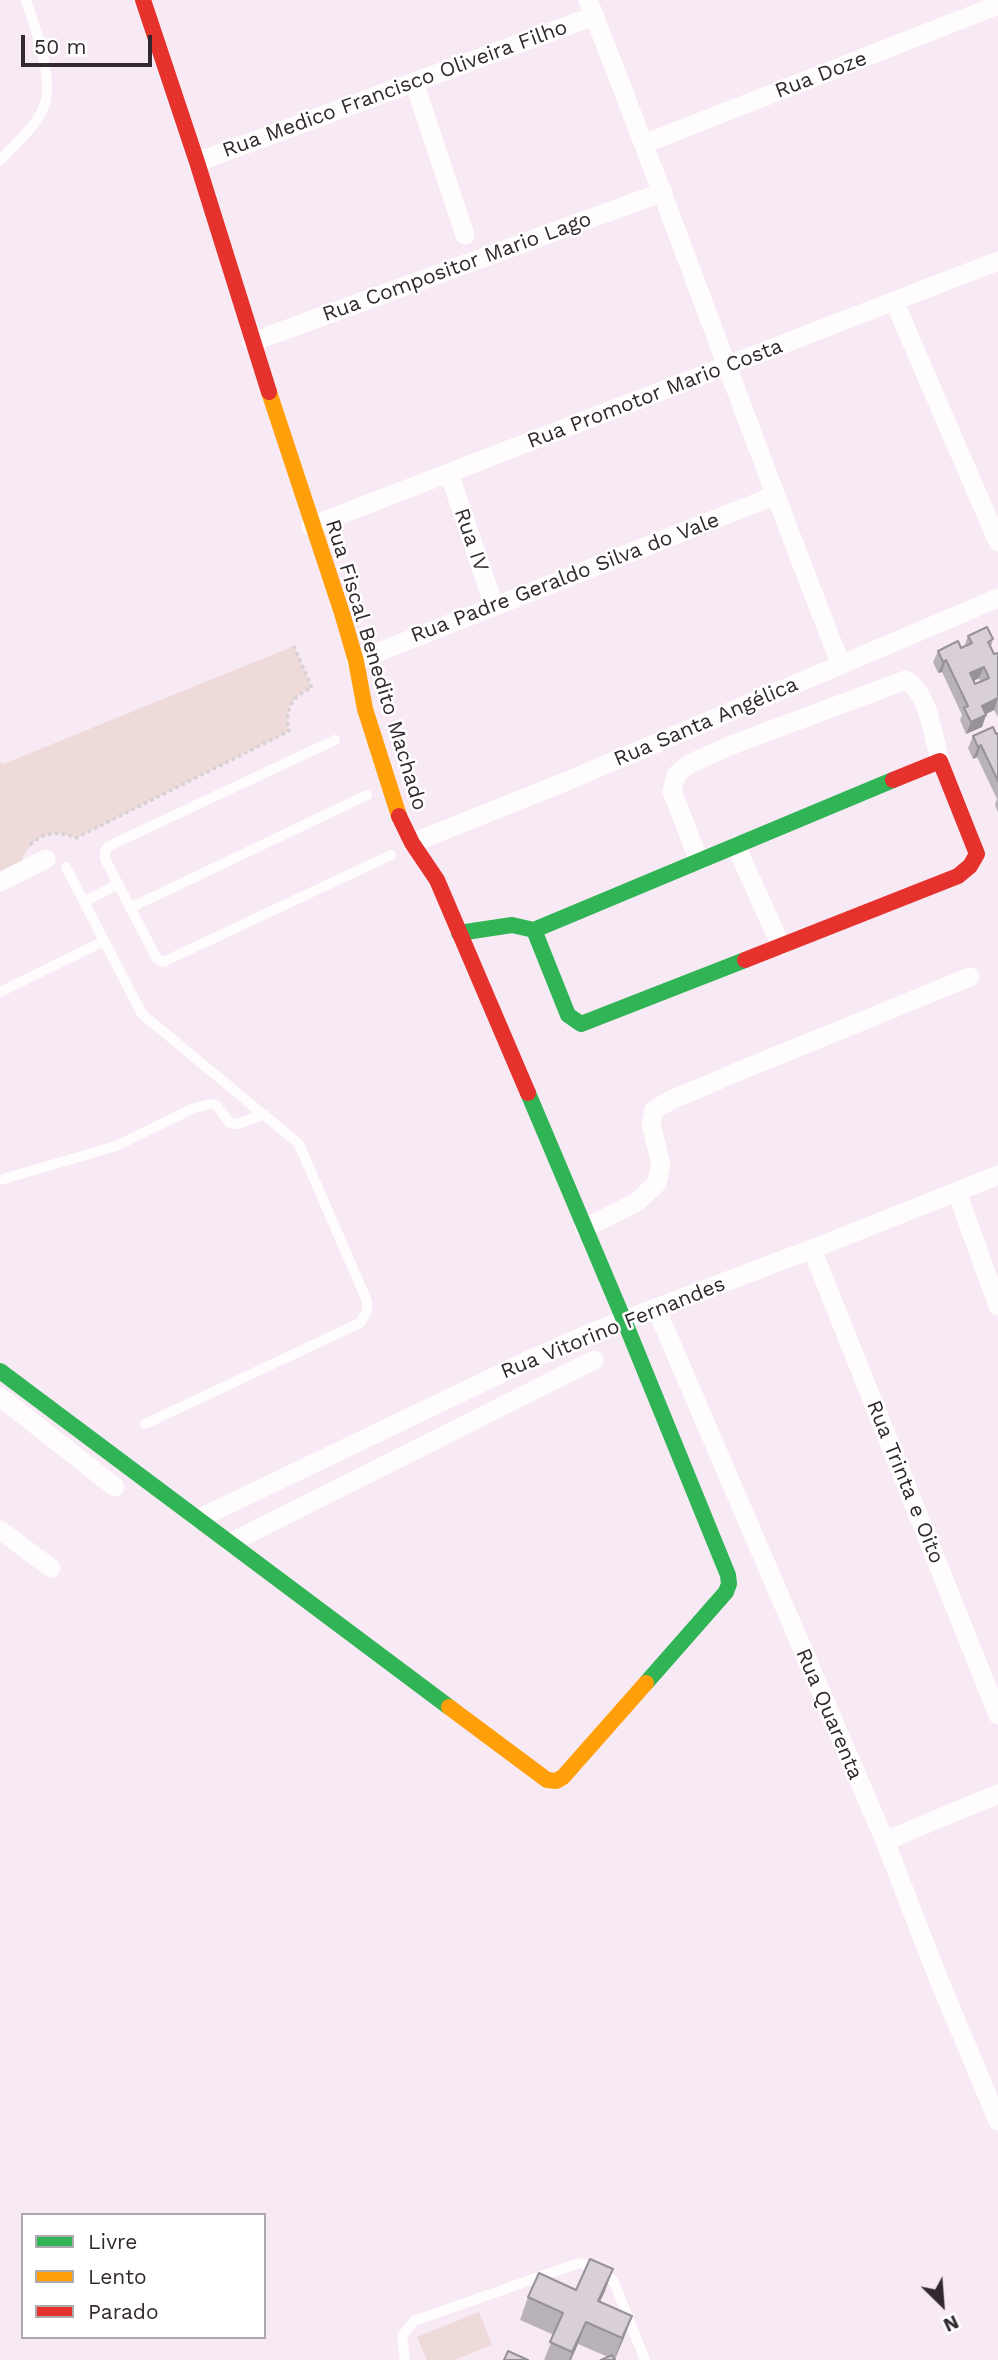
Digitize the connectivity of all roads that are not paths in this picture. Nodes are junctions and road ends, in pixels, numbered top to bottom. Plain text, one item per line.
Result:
1 (26, 0) edge
2 (144, 0) edge
3 (998, 5) edge
4 (591, 8) edge
5 (414, 82) junction
6 (644, 144) junction
7 (0, 160) edge
8 (197, 162) junction
9 (663, 192) junction
10 (465, 235) dead end
11 (998, 261) edge
12 (894, 301) junction
13 (252, 342) junction
14 (727, 366) junction
15 (449, 473) junction
16 (775, 496) junction
17 (311, 526) junction
18 (998, 542) edge
19 (998, 598) edge
20 (494, 606) junction
21 (356, 661) junction
22 (841, 665) junction
23 (335, 740) dead end
24 (940, 761) junction
25 (367, 795) dead end
26 (412, 843) junction
27 (736, 846) junction
28 (390, 855) dead end
29 (46, 859) dead end
30 (699, 861) junction
31 (66, 867) dead end
32 (0, 881) edge
33 (118, 884) junction
34 (84, 902) junction
35 (130, 908) junction
36 (534, 930) junction
37 (459, 933) junction
38 (104, 941) junction
39 (781, 946) junction
40 (970, 977) dead end
41 (0, 992) edge
42 (264, 1114) junction
43 (998, 1175) edge
44 (0, 1180) edge
45 (957, 1192) junction
46 (585, 1228) junction
47 (812, 1250) junction
48 (998, 1306) edge
49 (656, 1308) junction
50 (624, 1320) junction
51 (594, 1360) dead end
52 (0, 1371) edge
53 (0, 1397) edge
54 (145, 1424) dead end
55 (115, 1487) dead end
56 (198, 1520) junction
57 (0, 1530) edge
58 (230, 1543) junction
59 (51, 1568) dead end
60 (998, 1715) edge
61 (998, 1794) edge
62 (885, 1841) junction
63 (998, 2121) edge
64 (405, 2360) edge
65 (645, 2360) edge

1 - 7 lane
2 - 8 street, Rua Fiscal Benedito Machado
3 - 6 street, Rua Doze
4 - 5 street, Rua Medico Francisco Oliveira Filho
4 - 6 street
5 - 8 street, Rua Medico Francisco Oliveira Filho
5 - 10 street
6 - 9 street
8 - 13 street, Rua Fiscal Benedito Machado
9 - 13 street, Rua Compositor Mario Lago
9 - 14 street
11 - 12 street, Rua Promotor Mario Costa
12 - 14 street, Rua Promotor Mario Costa
12 - 18 street
13 - 17 street, Rua Fiscal Benedito Machado
14 - 15 street, Rua Promotor Mario Costa
14 - 16 street
15 - 17 street, Rua Promotor Mario Costa
15 - 20 street, Rua IV
16 - 20 street, Rua Padre Geraldo Silva do Vale
16 - 22 street
17 - 21 street, Rua Fiscal Benedito Machado
19 - 22 street, Rua Santa Angélica
20 - 21 street, Rua Padre Geraldo Silva do Vale
21 - 26 street, Rua Fiscal Benedito Machado
22 - 26 street, Rua Santa Angélica
23 - 33 lane
24 - 27 street
24 - 30 street
24 - 39 street
25 - 35 lane
26 - 37 street, Rua Fiscal Benedito Machado
27 - 30 street
27 - 39 street
28 - 35 lane
29 - 32 street
30 - 36 street
31 - 34 lane
33 - 34 lane
33 - 35 lane
34 - 38 lane
36 - 37 street
36 - 39 street
37 - 46 street, Rua Fiscal Benedito Machado
38 - 41 lane
38 - 42 lane
40 - 46 street
42 - 44 lane
42 - 54 lane
43 - 45 street, Rua Vitorino Fernandes
45 - 47 street, Rua Vitorino Fernandes
45 - 48 street
46 - 50 street, Rua Fiscal Benedito Machado
47 - 49 street, Rua Vitorino Fernandes
47 - 60 street, Rua Trinta e Oito
49 - 50 street, Rua Vitorino Fernandes
49 - 62 street, Rua Quarenta
50 - 56 street, Rua Vitorino Fernandes
50 - 58 street, Rua Fiscal Benedito Machado
51 - 58 street
52 - 56 street
53 - 55 street
56 - 58 street
57 - 59 street
61 - 62 street
62 - 63 street, Rua Quarenta
64 - 65 lane

